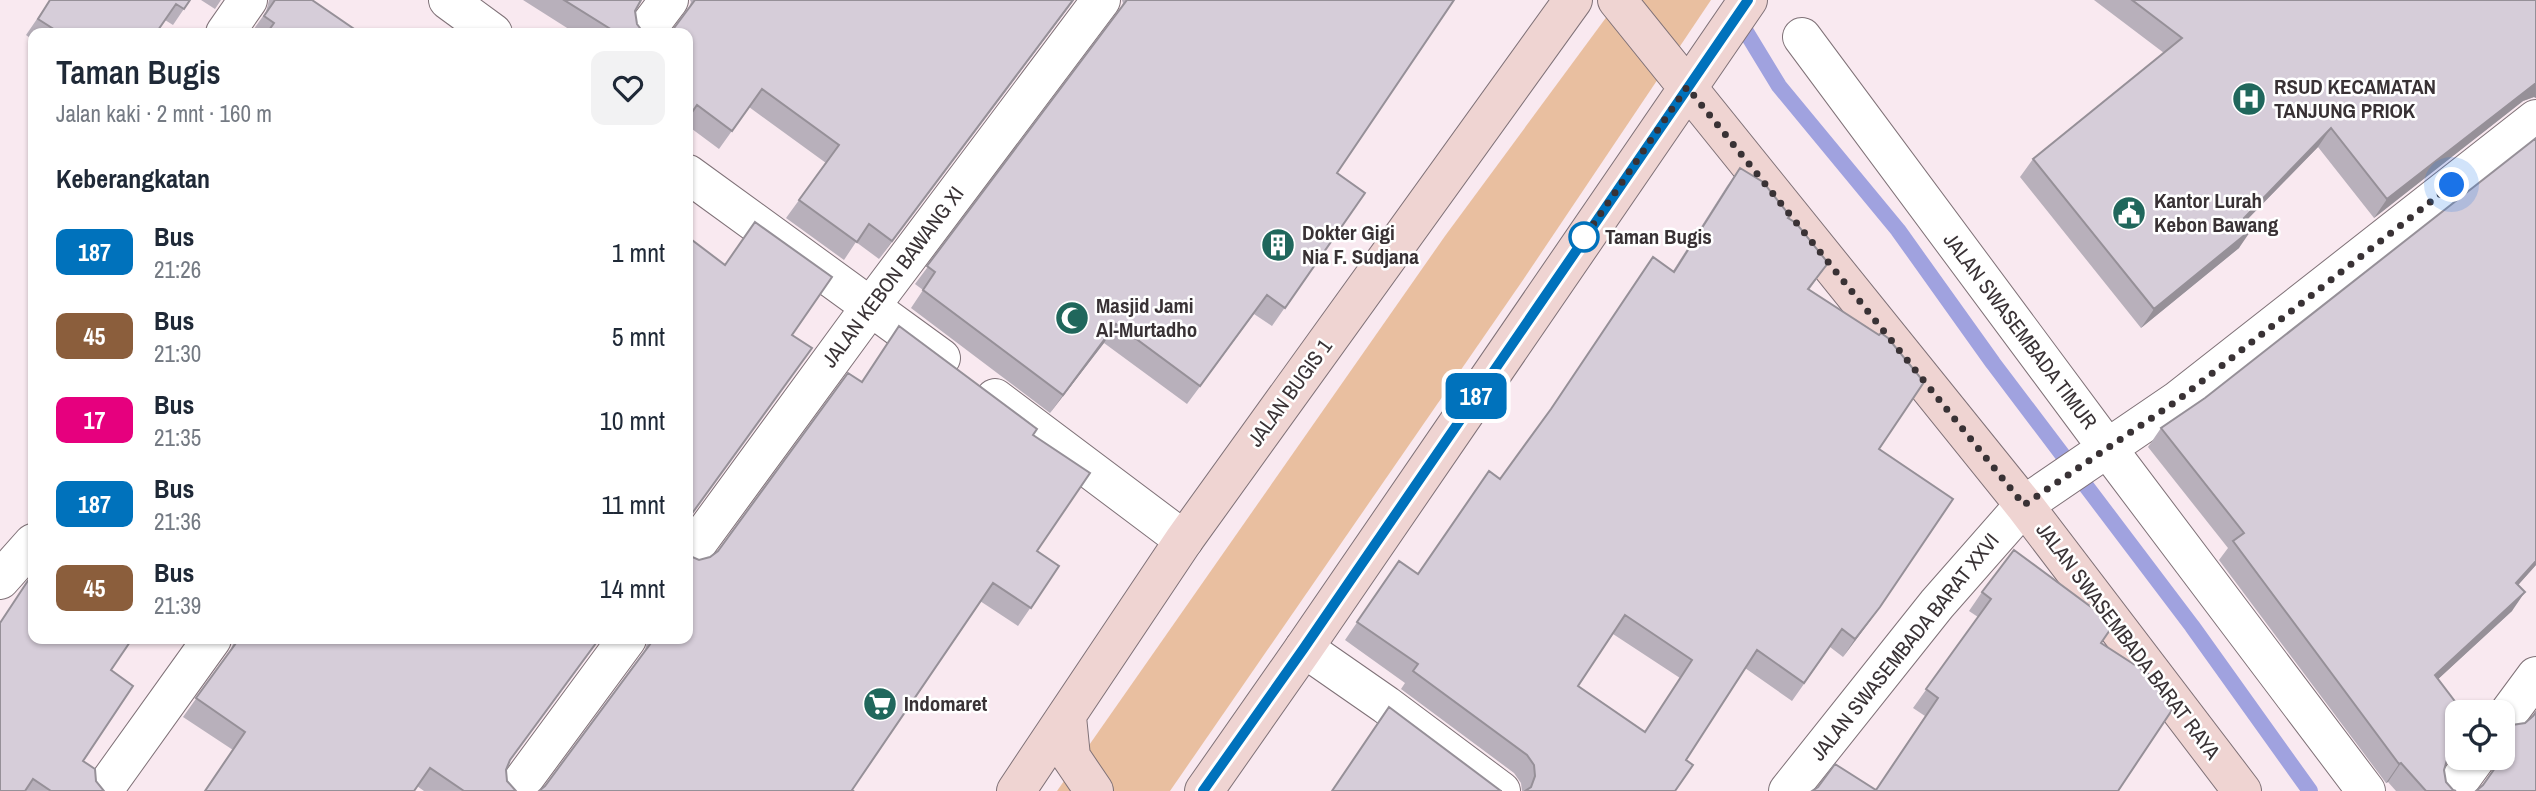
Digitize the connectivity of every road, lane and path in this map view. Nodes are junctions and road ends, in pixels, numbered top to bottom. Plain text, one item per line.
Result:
1 (248, 0) edge
2 (448, 0) edge
3 (668, 0) edge
4 (1101, 0) edge
5 (1573, 0) edge
6 (1618, 0) edge
7 (1748, 0) edge
8 (228, 28) edge
9 (486, 28) edge
10 (648, 28) edge
11 (1802, 37) dead end
12 (1698, 72) junction
13 (2536, 119) edge
14 (693, 178) edge
15 (871, 306) junction
16 (2103, 452) junction
17 (2030, 500) junction
18 (1184, 540) junction
19 (28, 549) edge
20 (693, 549) edge
21 (0, 580) edge
22 (208, 644) edge
23 (623, 644) edge
24 (1304, 648) junction
25 (2536, 676) edge
26 (2515, 704) edge
27 (1067, 717) junction
28 (2467, 770) edge
29 (103, 791) edge
30 (514, 791) edge
31 (1016, 791) edge
32 (1094, 791) edge
33 (1203, 791) edge
34 (1501, 791) edge
35 (1788, 791) edge
36 (2242, 791) edge
37 (2366, 791) edge
38 (2452, 791) edge

1 - 8 street
2 - 9 street
3 - 10 street
4 - 15 street, JALAN KEBON BAWANG XI
5 - 18 street, JALAN BUGIS 1
6 - 12 street, JALAN SWASEMBADA BARAT RAYA
7 - 12 street
11 - 16 street, JALAN SWASEMBADA TIMUR
12 - 17 street, JALAN SWASEMBADA BARAT RAYA
12 - 24 street
13 - 16 street, JALAN SWASEMBADA BARAT XXVI
14 - 15 street
15 - 18 street
15 - 20 street, JALAN KEBON BAWANG XI
16 - 17 street, JALAN SWASEMBADA BARAT XXVI
16 - 37 street, JALAN SWASEMBADA TIMUR
17 - 35 street, JALAN SWASEMBADA BARAT XXVI
17 - 36 street, JALAN SWASEMBADA BARAT RAYA
18 - 27 street, JALAN BUGIS 1
19 - 21 street
22 - 29 street
23 - 30 street
24 - 33 street
24 - 34 street
25 - 26 street
27 - 31 street, JALAN BUGIS 1
27 - 32 street
28 - 38 street

